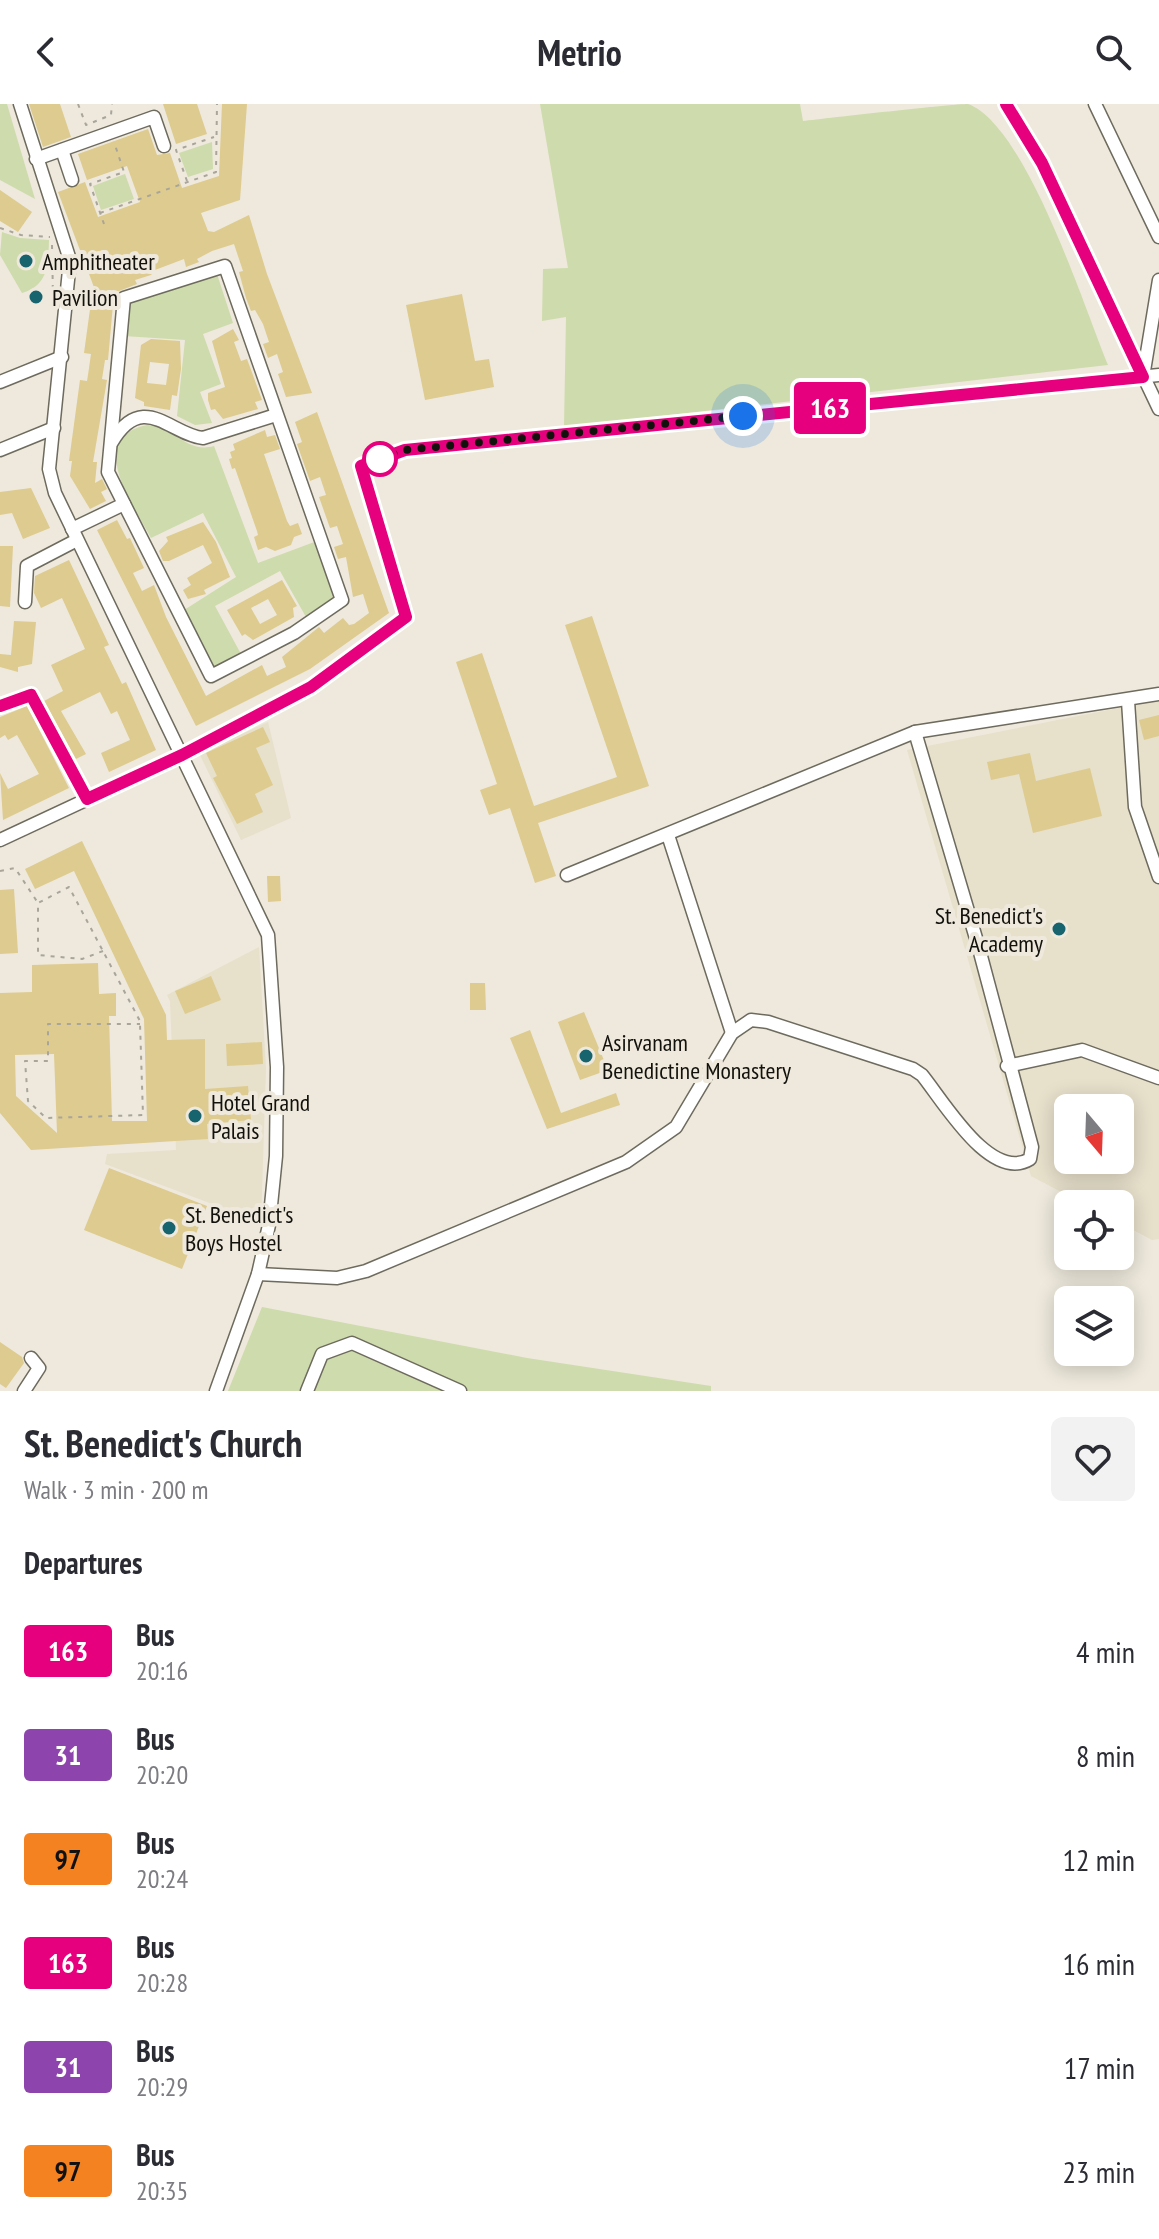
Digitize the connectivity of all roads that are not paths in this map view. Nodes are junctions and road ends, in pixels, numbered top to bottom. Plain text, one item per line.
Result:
1 (20, 104) edge
2 (1006, 104) edge
3 (1095, 104) edge
4 (164, 146) dead end
5 (62, 150) junction
6 (36, 159) junction
7 (72, 180) dead end
8 (1159, 237) edge
9 (1159, 280) edge
10 (62, 357) junction
11 (0, 364) edge
12 (1159, 375) edge
13 (1143, 377) junction
14 (3, 381) edge
15 (1159, 409) edge
16 (276, 415) junction
17 (54, 428) junction
18 (110, 445) junction
19 (0, 450) edge
20 (124, 504) junction
21 (75, 535) junction
22 (25, 602) dead end
23 (1159, 694) edge
24 (1128, 701) junction
25 (0, 706) edge
26 (915, 732) junction
27 (182, 755) junction
28 (87, 799) junction
29 (668, 835) junction
30 (0, 840) edge
31 (567, 875) dead end
32 (1159, 877) edge
33 (732, 1033) junction
34 (1007, 1066) junction
35 (1158, 1078) edge
36 (258, 1274) junction
37 (31, 1358) dead end
38 (24, 1391) edge
39 (216, 1391) edge
40 (307, 1391) edge
41 (460, 1391) edge

1 - 6 street
2 - 13 street
3 - 8 street
4 - 5 street
5 - 6 street
5 - 7 street
6 - 10 street
9 - 13 street
10 - 14 street
10 - 17 street
11 - 14 street
12 - 13 street
13 - 15 street
13 - 27 street
16 - 18 street
16 - 18 street
16 - 20 street
17 - 19 street
17 - 21 street
18 - 20 street
20 - 21 street
21 - 22 street
21 - 27 street
23 - 24 street
24 - 26 street
24 - 32 street
25 - 28 street
26 - 29 street
26 - 34 street
27 - 28 street
27 - 36 street
28 - 30 street
29 - 31 street
29 - 33 street
33 - 34 street
33 - 36 street
34 - 35 street
36 - 39 street
37 - 38 street
40 - 41 street

